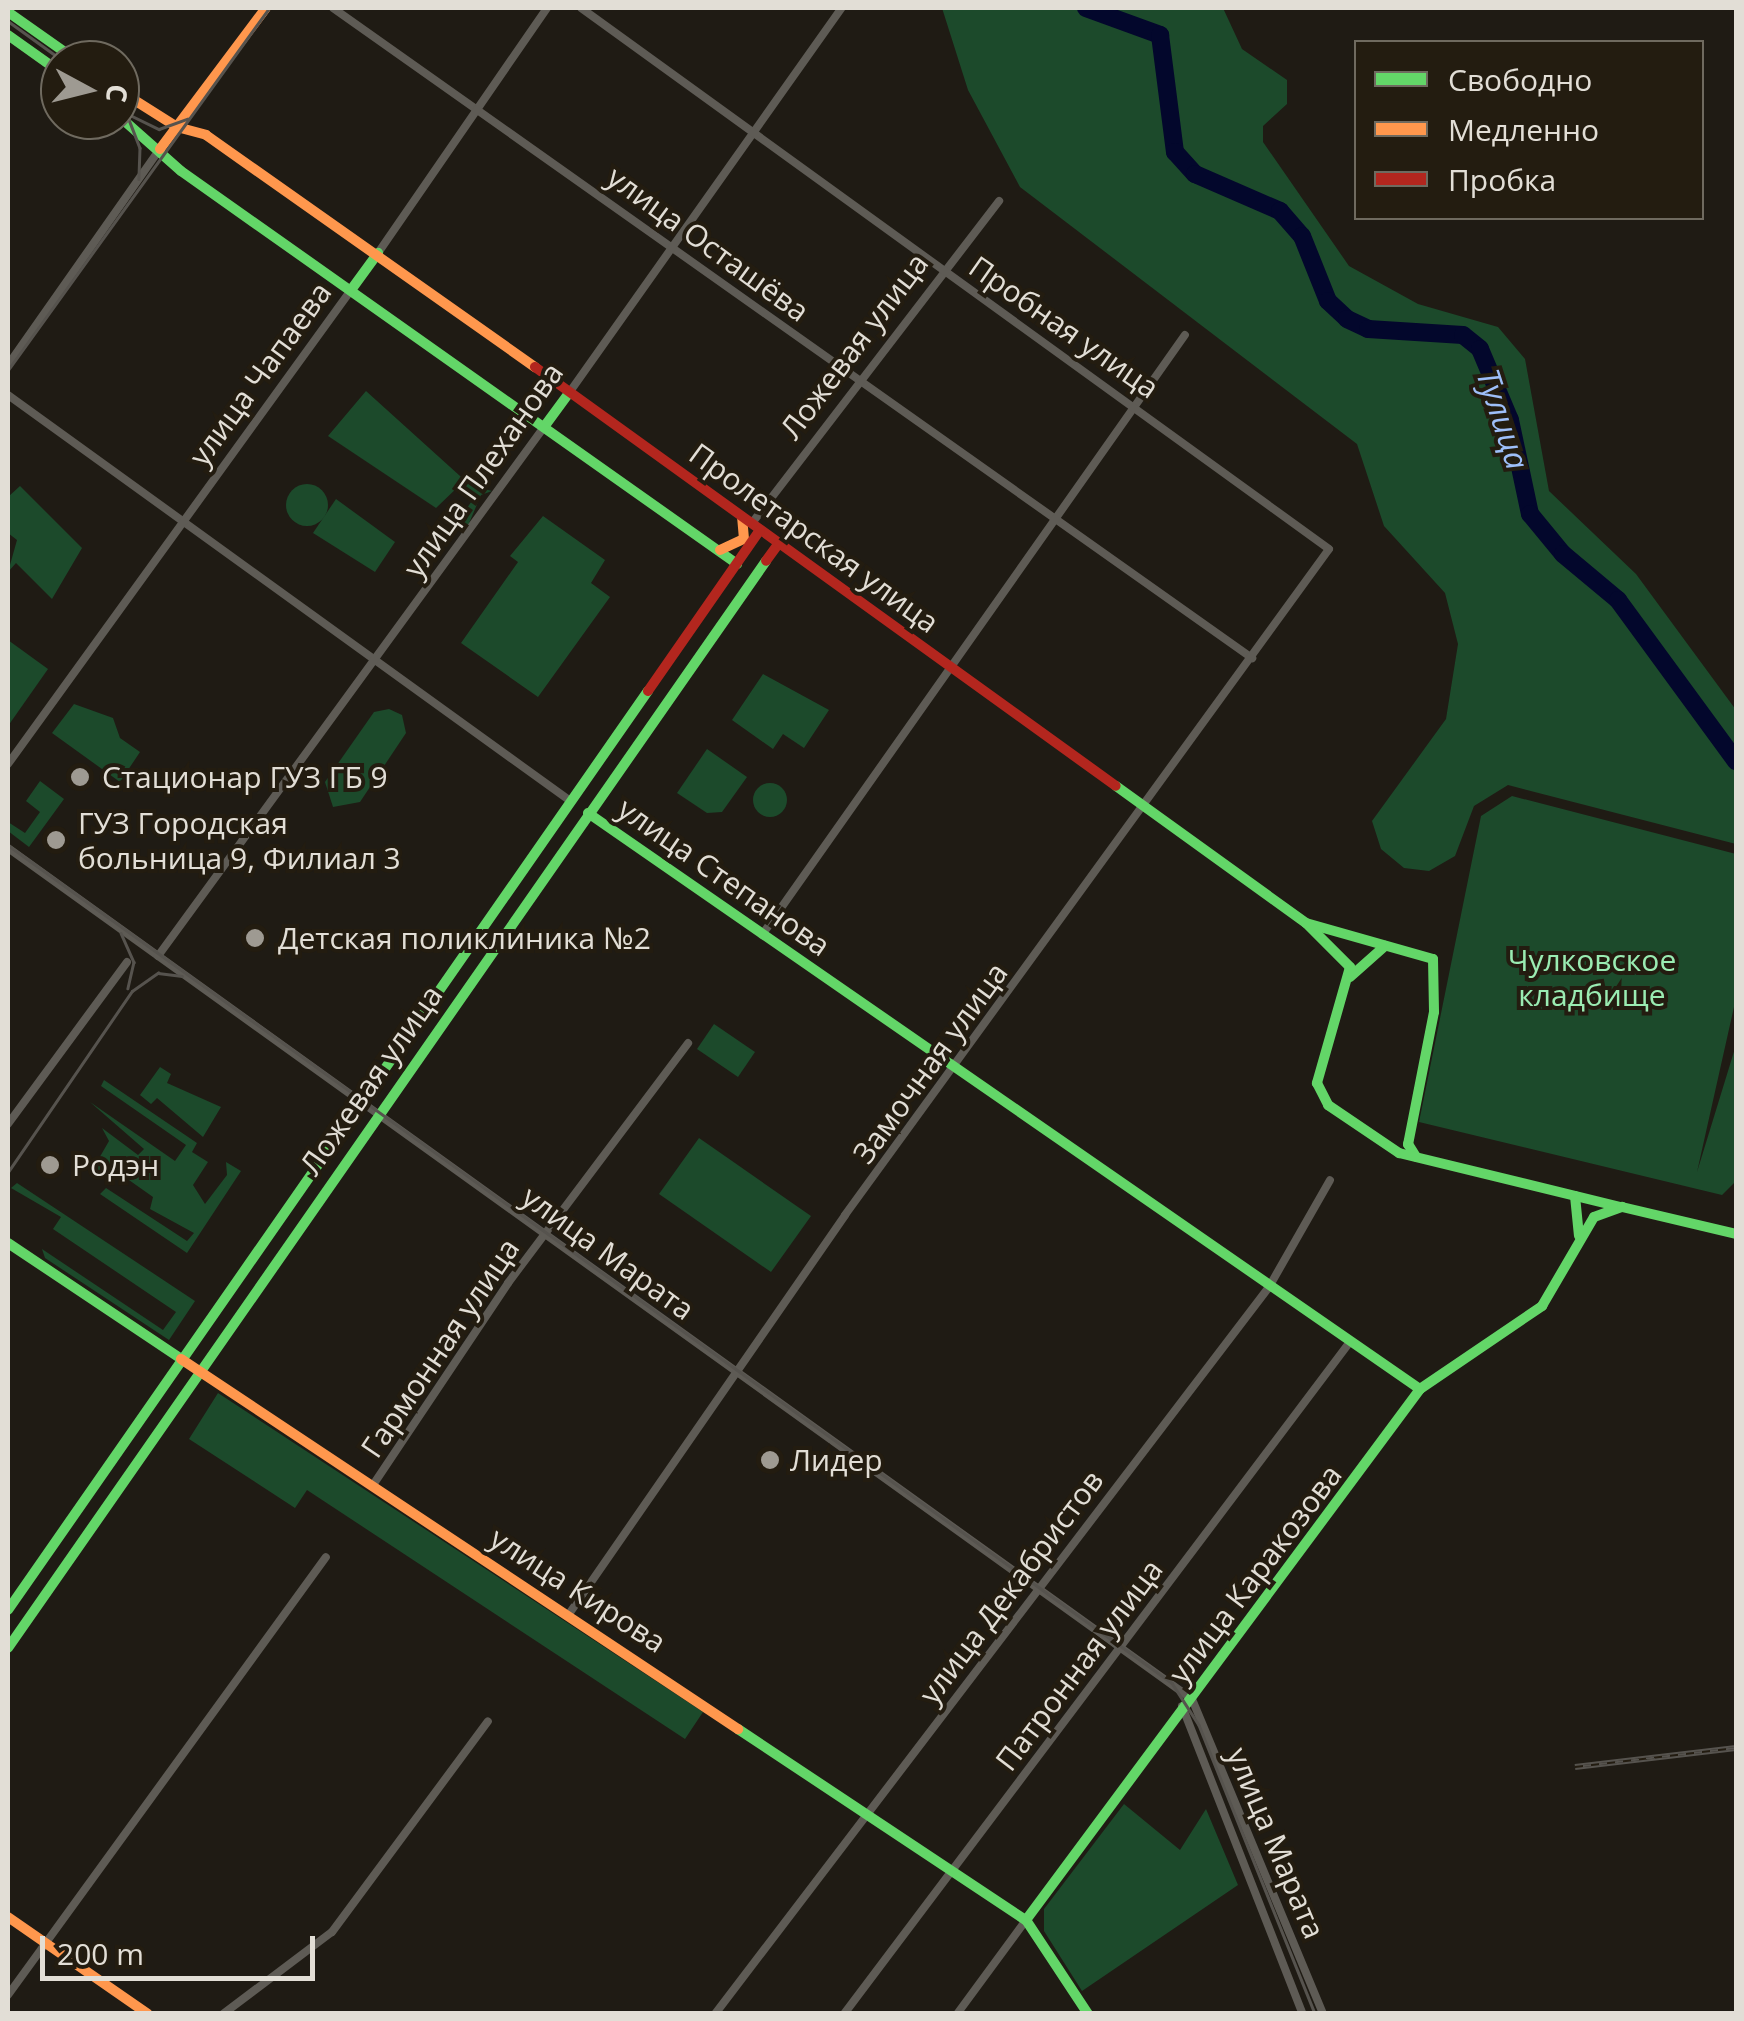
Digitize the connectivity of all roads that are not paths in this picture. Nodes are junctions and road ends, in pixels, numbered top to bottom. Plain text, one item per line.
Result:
1 (266, 8) edge
2 (333, 8) edge
3 (547, 8) edge
4 (581, 8) edge
5 (842, 8) edge
6 (8, 12) edge
7 (8, 34) edge
8 (48, 40) edge
9 (40, 57) edge
10 (140, 104) edge
11 (482, 106) junction
12 (177, 127) junction
13 (753, 132) junction
14 (140, 134) edge
15 (160, 150) junction
16 (999, 201) dead end
17 (668, 245) junction
18 (378, 253) junction
19 (942, 270) junction
20 (351, 290) junction
21 (1185, 335) dead end
22 (8, 366) edge
23 (858, 378) junction
24 (569, 393) junction
25 (8, 396) edge
26 (1136, 405) junction
27 (544, 427) junction
28 (1054, 520) junction
29 (184, 523) junction
30 (751, 523) junction
31 (1328, 542) joint
32 (779, 543) junction
33 (716, 549) junction
34 (737, 564) junction
35 (1252, 658) junction
36 (376, 660) junction
37 (949, 667) junction
38 (8, 764) edge
39 (569, 800) junction
40 (1142, 807) junction
41 (588, 813) junction
42 (8, 848) edge
43 (1306, 924) junction
44 (762, 934) junction
45 (1386, 946) junction
46 (158, 956) junction
47 (126, 962) dead end
48 (448, 975) junction
49 (1350, 978) junction
50 (466, 987) junction
51 (688, 1043) dead end
52 (955, 1072) junction
53 (360, 1102) junction
54 (377, 1114) junction
55 (8, 1124) edge
56 (1416, 1157) junction
57 (1330, 1180) dead end
58 (1574, 1196) junction
59 (1622, 1207) junction
60 (1736, 1234) edge
61 (545, 1235) junction
62 (1580, 1236) junction
63 (8, 1243) edge
64 (1268, 1287) junction
65 (1349, 1343) junction
66 (181, 1359) junction
67 (199, 1372) junction
68 (738, 1375) junction
69 (1420, 1389) junction
70 (373, 1486) junction
71 (326, 1556) dead end
72 (1038, 1589) junction
73 (8, 1610) edge
74 (568, 1614) junction
75 (8, 1648) edge
76 (1120, 1648) junction
77 (1186, 1698) junction
78 (1183, 1711) junction
79 (488, 1721) dead end
80 (867, 1812) junction
81 (954, 1870) junction
82 (8, 1916) edge
83 (1026, 1920) junction
84 (44, 1941) junction
85 (8, 1995) edge
86 (148, 2014) edge
87 (224, 2014) edge
88 (715, 2014) edge
89 (844, 2014) edge
90 (957, 2014) edge
91 (1088, 2014) edge
92 (1303, 2014) edge
93 (1322, 2014) edge

1 - 12 main road
2 - 11 street, улица Осташёва
3 - 11 street, улица Чапаева
4 - 13 street, Пробная улица
5 - 13 street, улица Плеханова
6 - 8 main road
7 - 9 main road
10 - 12 main road, Пролетарская улица
11 - 17 street, улица Осташёва
11 - 18 street, улица Чапаева
12 - 15 main road
12 - 18 main road, Пролетарская улица
13 - 17 street, улица Плеханова
13 - 19 street, Пробная улица
14 - 15 main road
15 - 20 main road
15 - 22 street
16 - 19 street, Ложевая улица
17 - 23 street, улица Осташёва
17 - 24 street, улица Плеханова
18 - 20 main road, улица Чапаева
18 - 24 main road, Пролетарская улица
19 - 23 street, Ложевая улица
19 - 26 street, Пробная улица
20 - 27 main road
20 - 29 street, улица Чапаева
21 - 26 street
23 - 28 street, улица Осташёва
23 - 30 street, Ложевая улица
24 - 27 main road, улица Плеханова
24 - 30 main road, Пролетарская улица
25 - 29 street, улица Степанова
26 - 28 street
26 - 31 street, Пробная улица
27 - 33 main road
27 - 36 street, улица Плеханова
28 - 35 street, улица Осташёва
28 - 37 street
29 - 36 street, улица Степанова
29 - 38 street, улица Чапаева
30 - 32 main road, Пролетарская улица
30 - 33 main road
30 - 34 main road, Ложевая улица
31 - 35 street, Замочная улица
32 - 37 main road, Пролетарская улица
32 - 41 main road, Ложевая улица
33 - 34 main road
34 - 39 main road, Ложевая улица
35 - 40 street, Замочная улица
36 - 39 street, улица Степанова
36 - 46 street, улица Плеханова
37 - 40 main road, Пролетарская улица
37 - 44 street
39 - 41 main road, улица Степанова
39 - 48 main road, Ложевая улица
40 - 43 main road, Пролетарская улица
40 - 52 street, Замочная улица
41 - 44 main road, улица Степанова
41 - 50 main road, Ложевая улица
42 - 46 street, улица Марата
43 - 45 main road, Пролетарская улица
43 - 49 main road
44 - 52 main road, улица Степанова
45 - 49 main road
45 - 56 main road, Пролетарская улица
46 - 53 street, улица Марата
47 - 55 street
48 - 50 main road
48 - 53 main road, Ложевая улица
49 - 56 main road
50 - 54 main road, Ложевая улица
51 - 61 street, Гармонная улица
52 - 64 main road, улица Степанова
52 - 68 street, Замочная улица
53 - 54 street, улица Марата
53 - 66 main road, Ложевая улица
54 - 61 street, улица Марата
54 - 67 main road, Ложевая улица
56 - 58 main road
57 - 64 street, улица Декабристов
58 - 59 main road
58 - 62 main road
59 - 60 main road
59 - 62 main road, улица Каракозова
61 - 68 street, улица Марата
61 - 70 street, Гармонная улица
62 - 69 main road, улица Каракозова
63 - 66 main road, улица Кирова
64 - 65 main road, улица Степанова
64 - 72 street, улица Декабристов
65 - 69 main road, улица Степанова
65 - 76 street, Патронная улица
66 - 67 main road, улица Кирова
66 - 73 main road, Ложевая улица
67 - 70 main road, улица Кирова
67 - 75 main road, Ложевая улица
68 - 72 street, улица Марата
68 - 74 street, Замочная улица
69 - 77 main road, улица Каракозова
70 - 74 main road, улица Кирова
71 - 84 street
72 - 76 street, улица Марата
72 - 80 street, улица Декабристов
74 - 80 main road, улица Кирова
76 - 77 street, улица Марата
76 - 81 street, Патронная улица
77 - 78 main road, улица Каракозова
77 - 93 street, улица Марата
78 - 83 main road, улица Каракозова
78 - 92 street, улица Марата
79 - 87 street
80 - 81 main road, улица Кирова
80 - 88 street, улица Декабристов
81 - 83 main road, улица Кирова
81 - 89 street, Патронная улица
82 - 84 main road
83 - 90 street, улица Каракозова
83 - 91 main road, улица Кирова
84 - 85 street
84 - 86 main road

